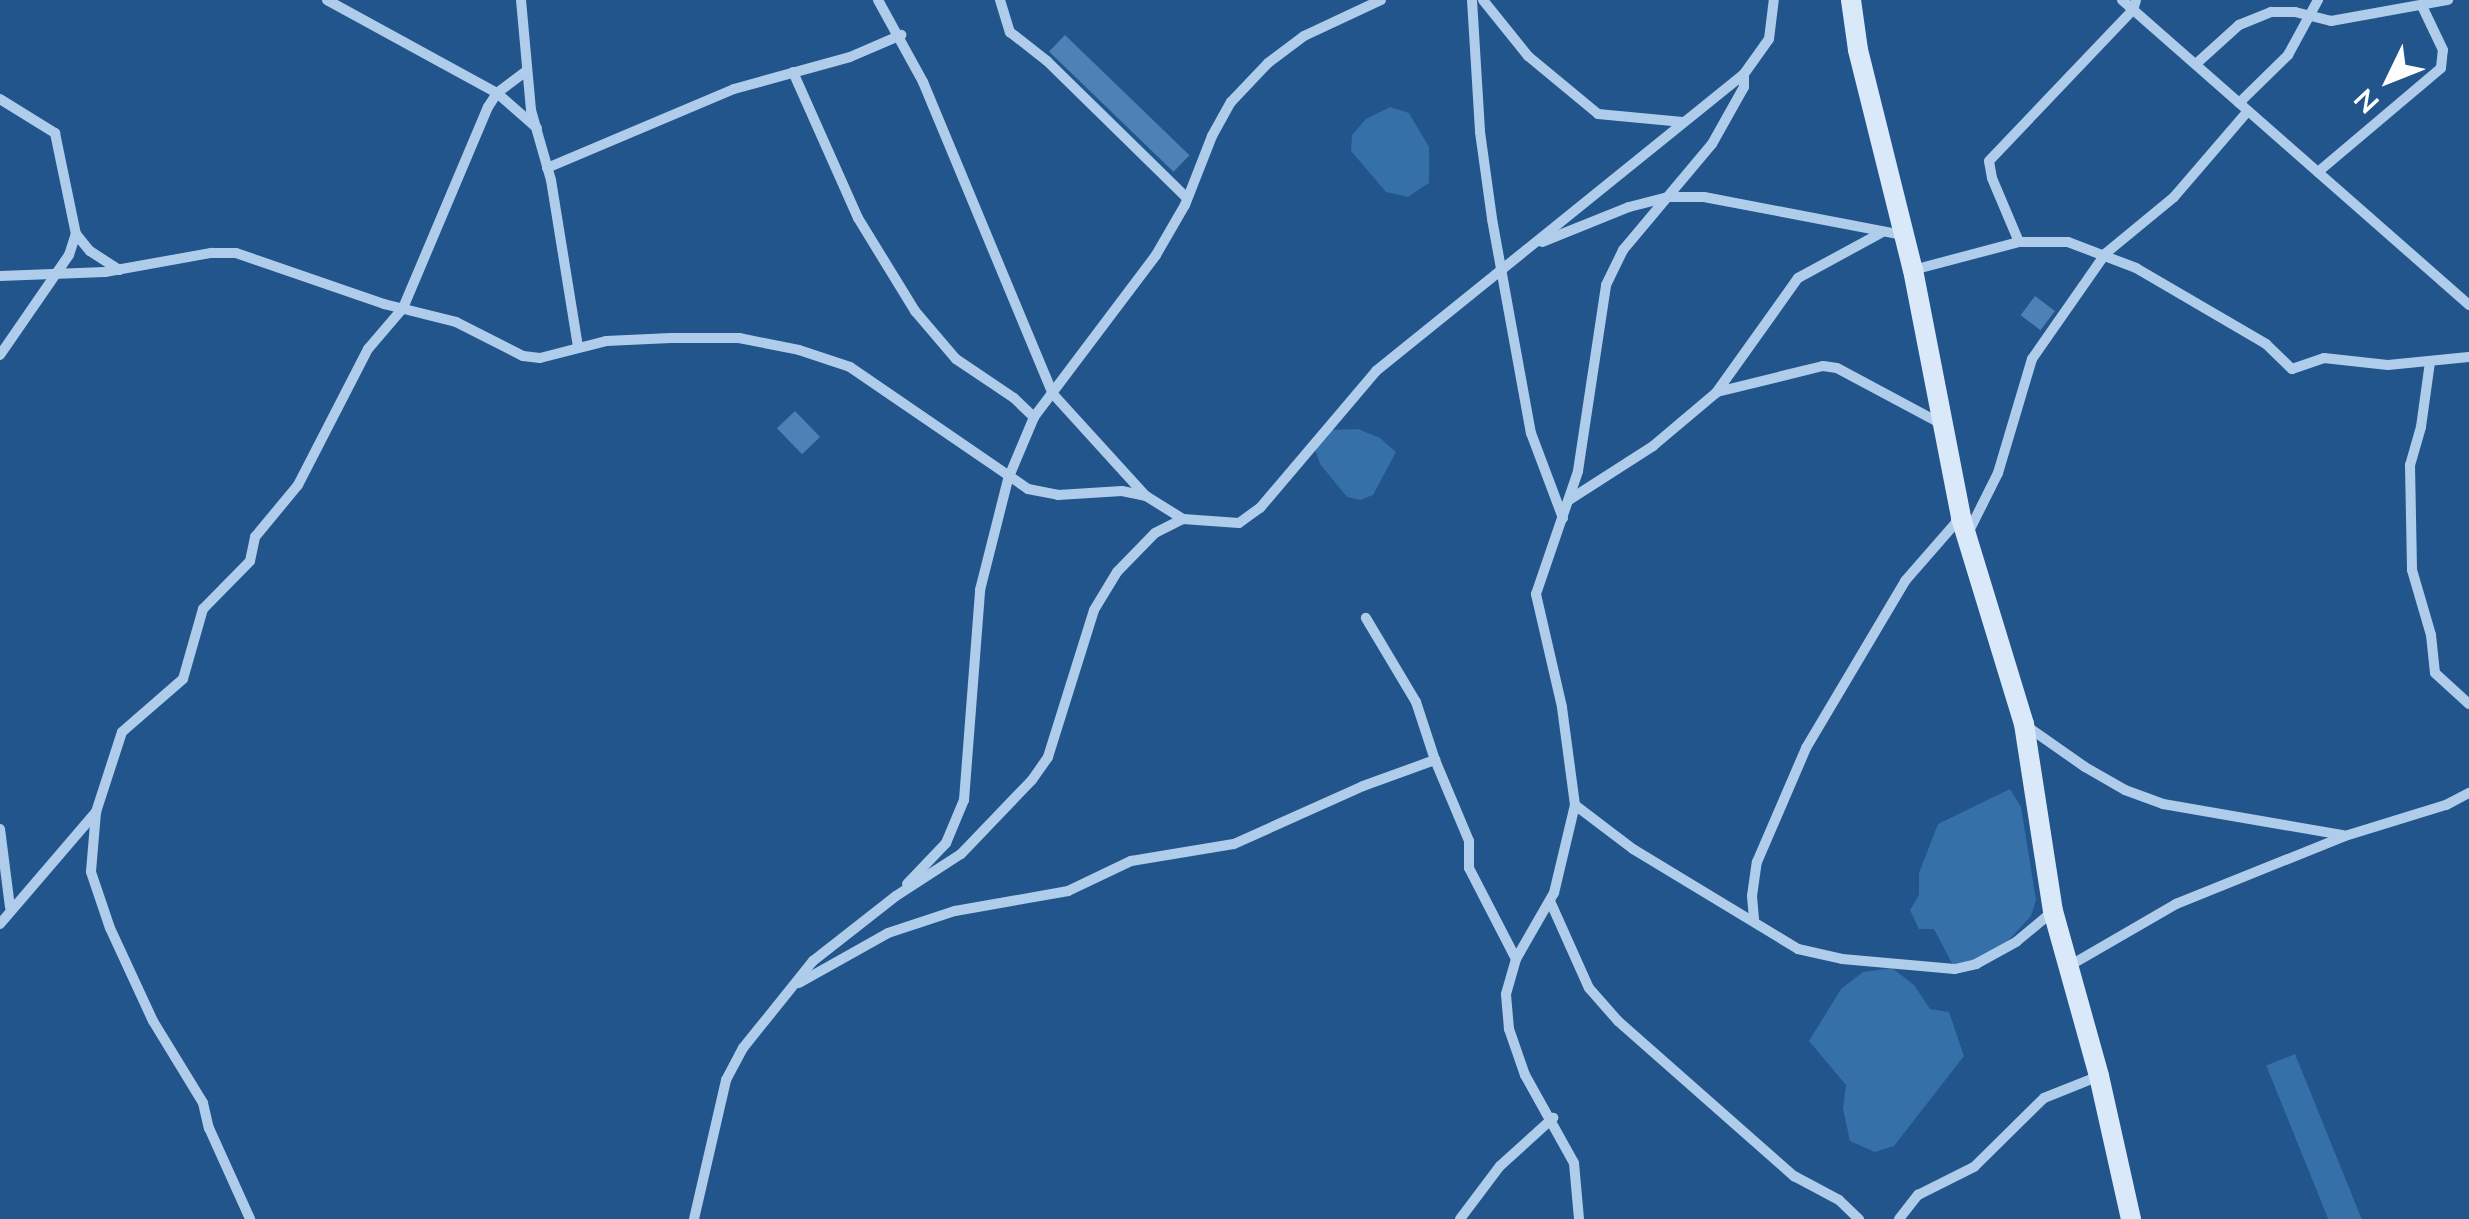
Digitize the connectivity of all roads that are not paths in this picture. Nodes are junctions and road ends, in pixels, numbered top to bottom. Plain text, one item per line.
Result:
1 (327, 0) edge
2 (521, 0) edge
3 (878, 0) edge
4 (1000, 0) edge
5 (1381, 0) edge
6 (1472, 0) edge
7 (1483, 0) edge
8 (1774, 0) edge
9 (1852, 0) edge
10 (2122, 0) edge
11 (2318, 0) edge
12 (2448, 0) edge
13 (2134, 5) edge
14 (2422, 6) junction
15 (2311, 17) junction
16 (901, 36) junction
17 (2197, 63) junction
18 (525, 72) junction
19 (793, 72) junction
20 (1744, 74) junction
21 (497, 93) junction
22 (0, 98) edge
23 (2244, 107) junction
24 (1683, 122) junction
25 (538, 129) junction
26 (548, 168) junction
27 (2318, 172) junction
28 (1668, 197) junction
29 (1187, 198) junction
30 (1880, 233) junction
31 (76, 234) junction
32 (1904, 236) junction
33 (2019, 242) junction
34 (1532, 246) junction
35 (2106, 253) junction
36 (120, 270) junction
37 (1913, 270) junction
38 (1504, 272) junction
39 (57, 274) junction
40 (0, 276) edge
41 (2469, 304) edge
42 (403, 308) junction
43 (578, 346) junction
44 (0, 356) edge
45 (2469, 358) edge
46 (2430, 362) junction
47 (1716, 393) junction
48 (1052, 394) junction
49 (1034, 417) junction
50 (1943, 424) junction
51 (1008, 479) junction
52 (1146, 496) junction
53 (1569, 500) junction
54 (1563, 519) junction
55 (1183, 520) junction
56 (1964, 527) junction
57 (1366, 618) dead end
58 (2469, 704) edge
59 (2024, 724) junction
60 (1435, 760) junction
61 (2469, 793) edge
62 (1575, 806) junction
63 (96, 812) junction
64 (0, 829) edge
65 (2345, 836) junction
66 (896, 896) junction
67 (1550, 901) junction
68 (10, 907) junction
69 (2054, 911) junction
70 (1754, 920) junction
71 (0, 924) edge
72 (1516, 959) junction
73 (2069, 967) junction
74 (790, 988) junction
75 (2100, 1076) junction
76 (1553, 1118) junction
77 (250, 1219) edge
78 (694, 1219) edge
79 (1460, 1219) edge
80 (1578, 1219) edge
81 (1860, 1219) edge
82 (1899, 1219) edge
83 (2131, 1219) edge

1 - 21 street
2 - 18 street
3 - 16 street
4 - 29 street
5 - 29 street
6 - 38 street
7 - 24 street
8 - 20 street
9 - 32 street
10 - 13 street
11 - 15 street
12 - 14 street
13 - 17 street
13 - 33 street
14 - 15 street
14 - 27 street
15 - 17 street
15 - 23 street
16 - 19 street
16 - 48 street
17 - 23 street
18 - 21 street
18 - 25 street
19 - 26 street
19 - 49 street
20 - 24 street
20 - 28 street
21 - 25 street
21 - 42 street
22 - 31 street
23 - 27 street
23 - 35 street
24 - 34 street
25 - 26 street
26 - 43 street
27 - 41 street
28 - 30 street
28 - 34 street
28 - 53 street
29 - 48 street
30 - 32 street
30 - 47 street
31 - 36 street
31 - 39 street
32 - 37 street
33 - 35 street
33 - 37 street
34 - 38 street
35 - 46 street
35 - 56 street
36 - 39 street
36 - 42 street
37 - 50 street
38 - 54 street
38 - 55 street
39 - 40 street
39 - 44 street
42 - 43 street
42 - 63 street
43 - 51 street
45 - 46 street
46 - 58 street
47 - 50 street
47 - 53 street
48 - 49 street
48 - 52 street
49 - 51 street
50 - 56 street
51 - 52 street
51 - 66 street
52 - 55 street
53 - 54 street
54 - 62 street
55 - 66 street
56 - 59 street
56 - 70 street
57 - 60 street
59 - 65 street
59 - 69 street
60 - 72 street
60 - 74 street
61 - 65 street
62 - 67 street
62 - 70 street
63 - 68 street
63 - 77 street
64 - 68 street
65 - 73 street
66 - 74 street
67 - 72 street
67 - 81 street
68 - 71 street
69 - 70 street
69 - 73 street
72 - 76 street
73 - 75 street
74 - 78 street
75 - 82 street
75 - 83 street
76 - 79 street
76 - 80 street

